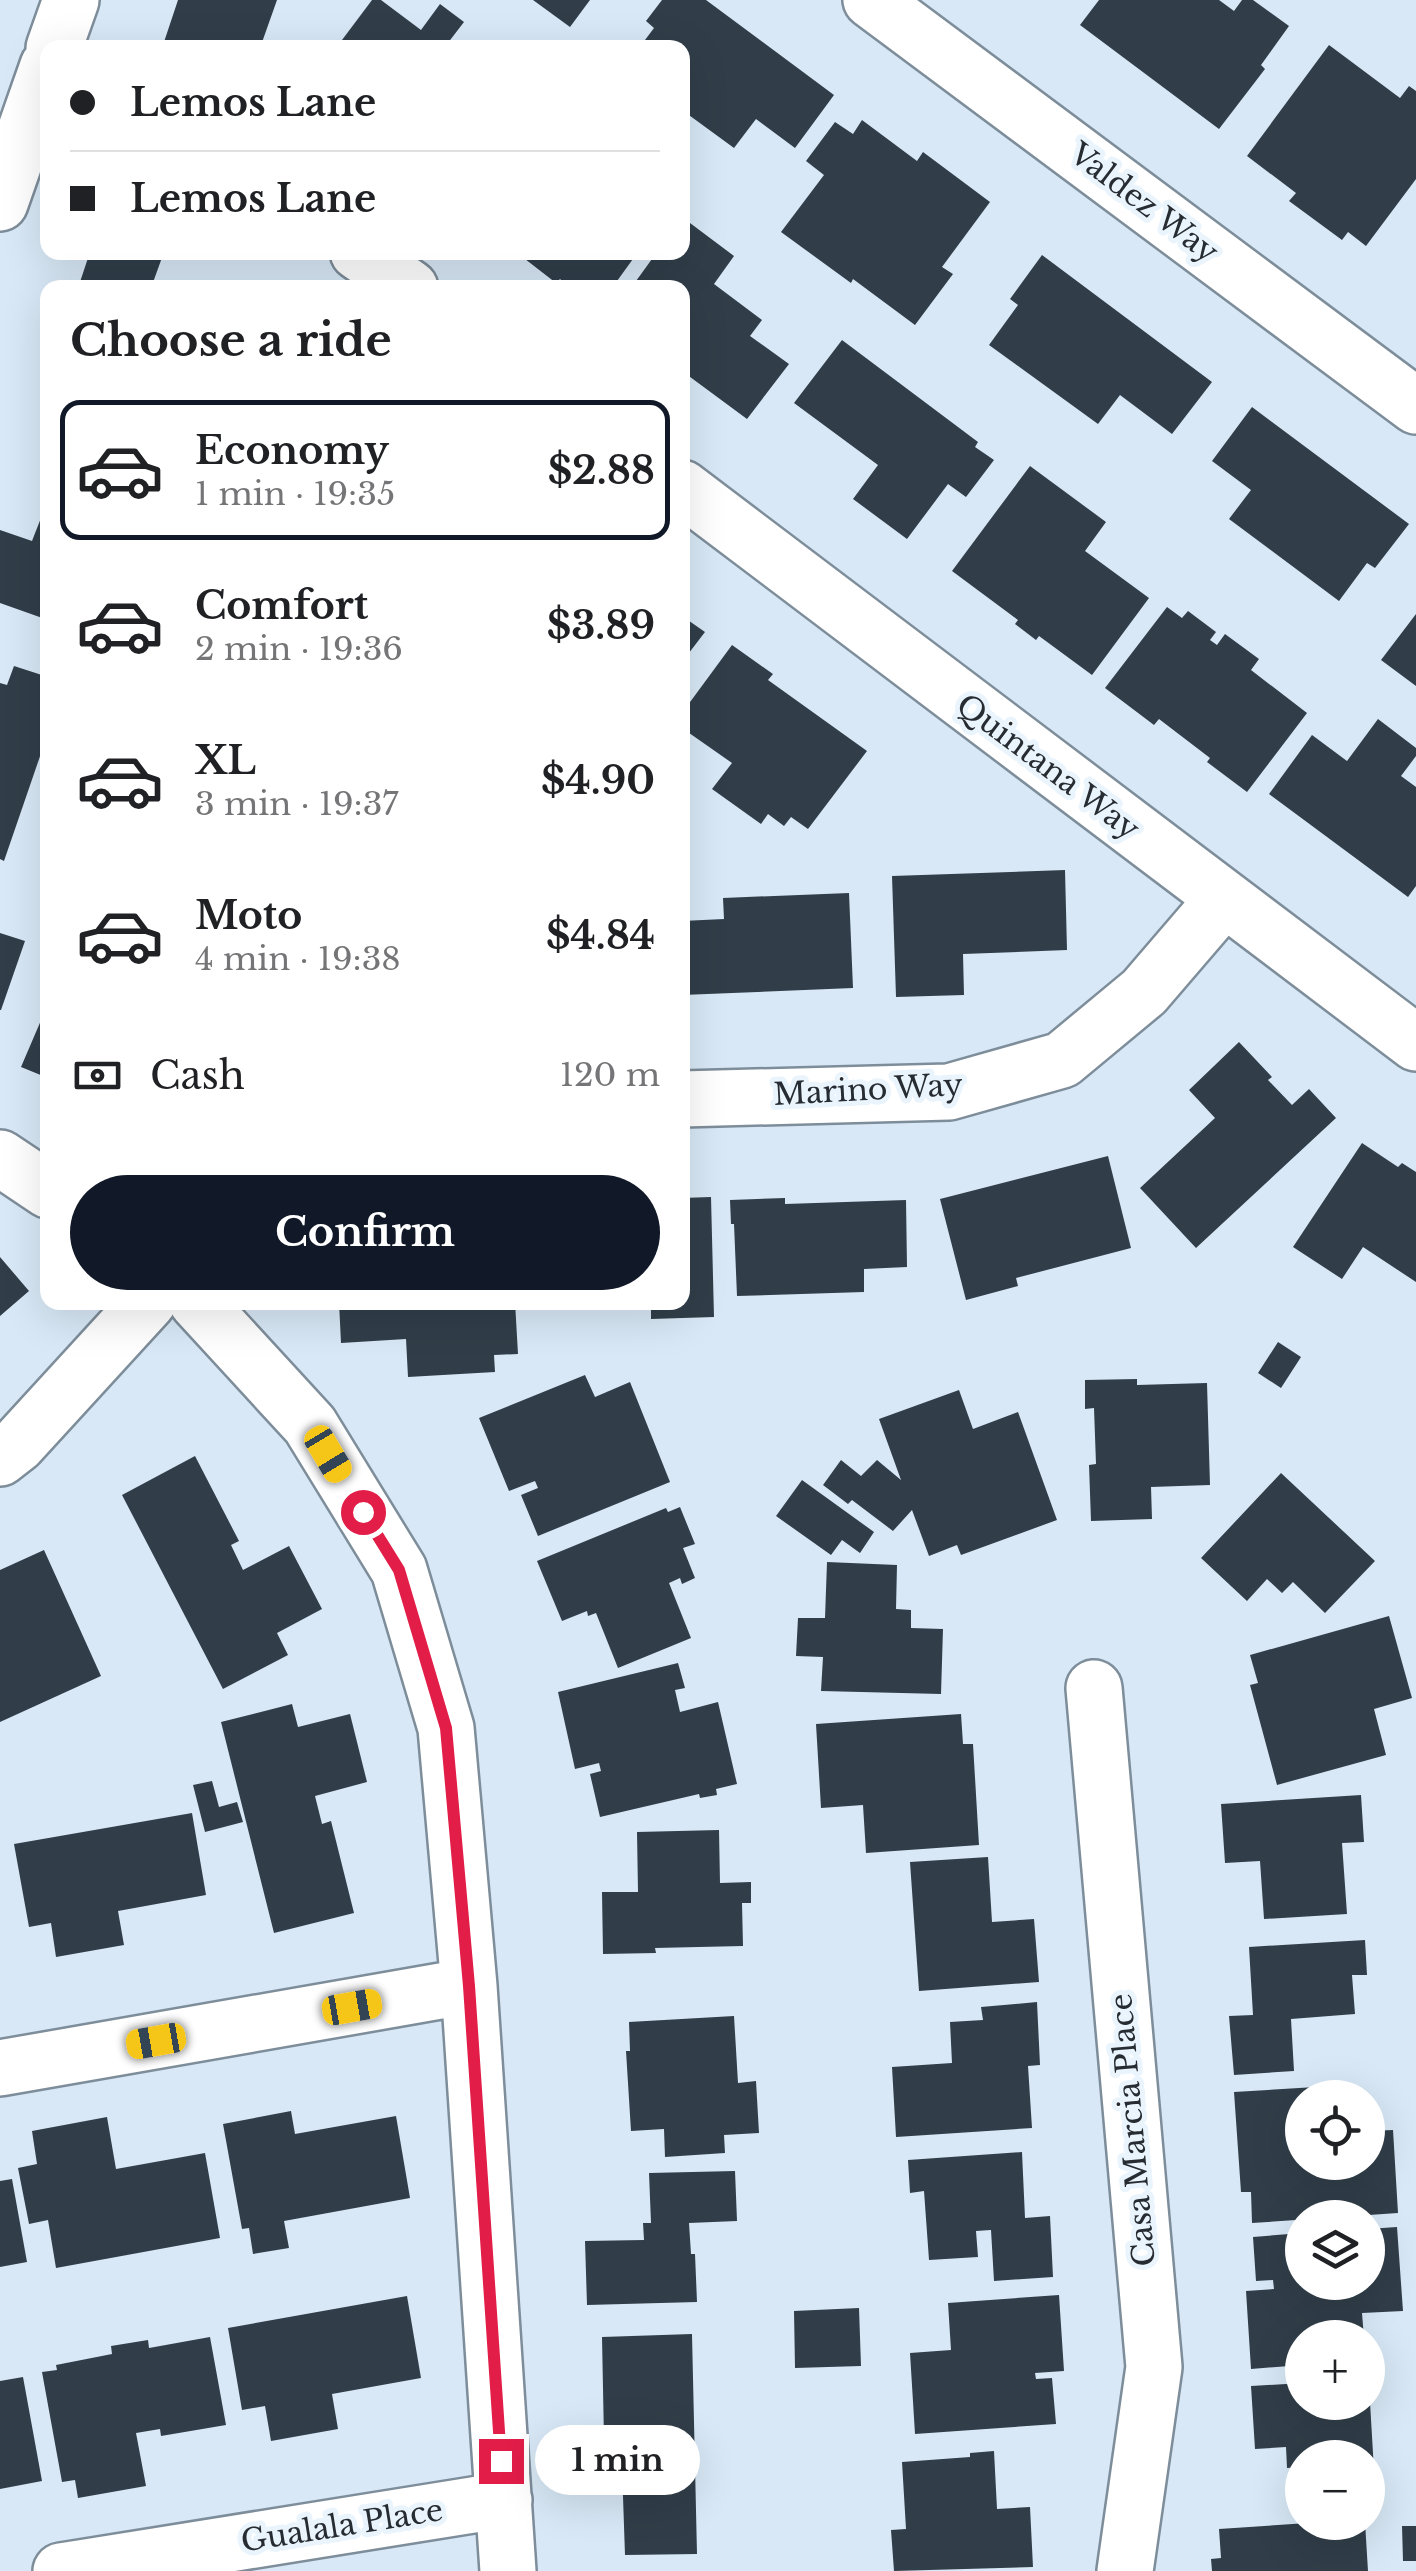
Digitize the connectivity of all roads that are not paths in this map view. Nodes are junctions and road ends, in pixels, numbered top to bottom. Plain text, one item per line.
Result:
1 (71, 0) edge
2 (871, 0) edge
3 (57, 40) edge
4 (40, 102) edge
5 (0, 202) edge
6 (370, 260) edge
7 (398, 280) edge
8 (1416, 406) edge
9 (690, 494) edge
10 (1222, 900) junction
11 (1416, 1043) edge
12 (690, 1098) edge
13 (0, 1158) edge
14 (40, 1185) edge
15 (141, 1310) edge
16 (204, 1310) edge
17 (0, 1458) edge
18 (1094, 1688) dead end
19 (469, 1986) junction
20 (0, 2068) edge
21 (504, 2500) junction
22 (61, 2571) edge
23 (508, 2571) edge
24 (1125, 2571) edge

1 - 3 street
2 - 8 street, Valdez Way
4 - 5 street
6 - 7 street
9 - 10 street, Quintana Way
10 - 11 street, Quintana Way
10 - 12 street, Marino Way
13 - 14 street
15 - 17 street
16 - 19 street
18 - 24 street, Casa Marcia Place
19 - 20 street
19 - 21 street
21 - 22 street, Gualala Place
21 - 23 street

